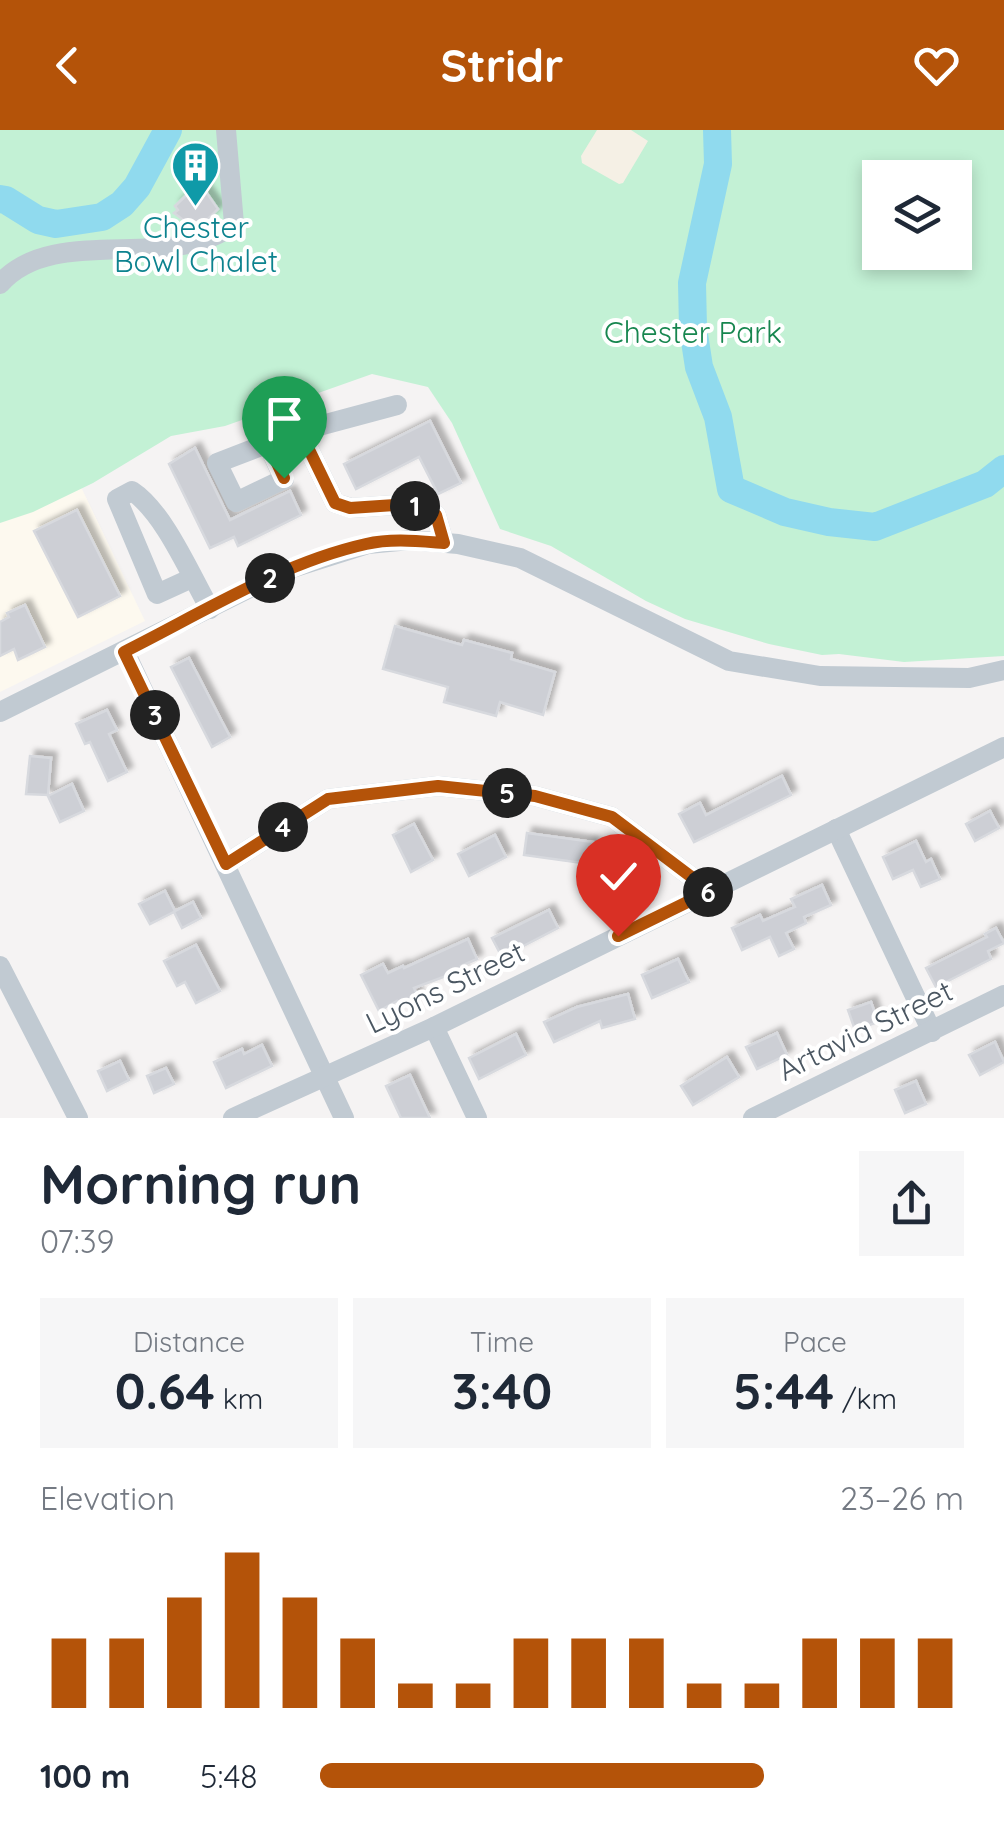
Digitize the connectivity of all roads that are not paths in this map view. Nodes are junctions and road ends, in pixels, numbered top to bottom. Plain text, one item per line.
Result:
1 (226, 130) edge
2 (0, 284) edge
3 (397, 405) dead end
4 (300, 431) junction
5 (268, 444) dead end
6 (444, 543) junction
7 (192, 578) junction
8 (210, 608) junction
9 (124, 652) junction
10 (1004, 670) edge
11 (0, 712) edge
12 (1004, 747) edge
13 (836, 829) junction
14 (226, 864) junction
15 (710, 891) junction
16 (0, 966) edge
17 (1004, 995) edge
18 (434, 1027) junction
19 (932, 1032) junction
20 (325, 1077) junction
21 (78, 1118) edge
22 (233, 1118) edge
23 (344, 1118) edge
24 (478, 1118) edge
25 (752, 1118) edge

1 - 2 street
3 - 4 street
4 - 5 street
4 - 6 street
6 - 8 street
6 - 10 street
7 - 7 street
7 - 8 street
8 - 9 street
9 - 11 street
9 - 14 street
12 - 13 street, Lyons Street
13 - 15 street, Lyons Street
13 - 19 street
14 - 15 street
14 - 20 street
15 - 18 street, Lyons Street
16 - 21 street
17 - 19 street, Artavia Street
18 - 20 street, Lyons Street
18 - 24 street
19 - 25 street, Artavia Street
20 - 22 street, Lyons Street
20 - 23 street

